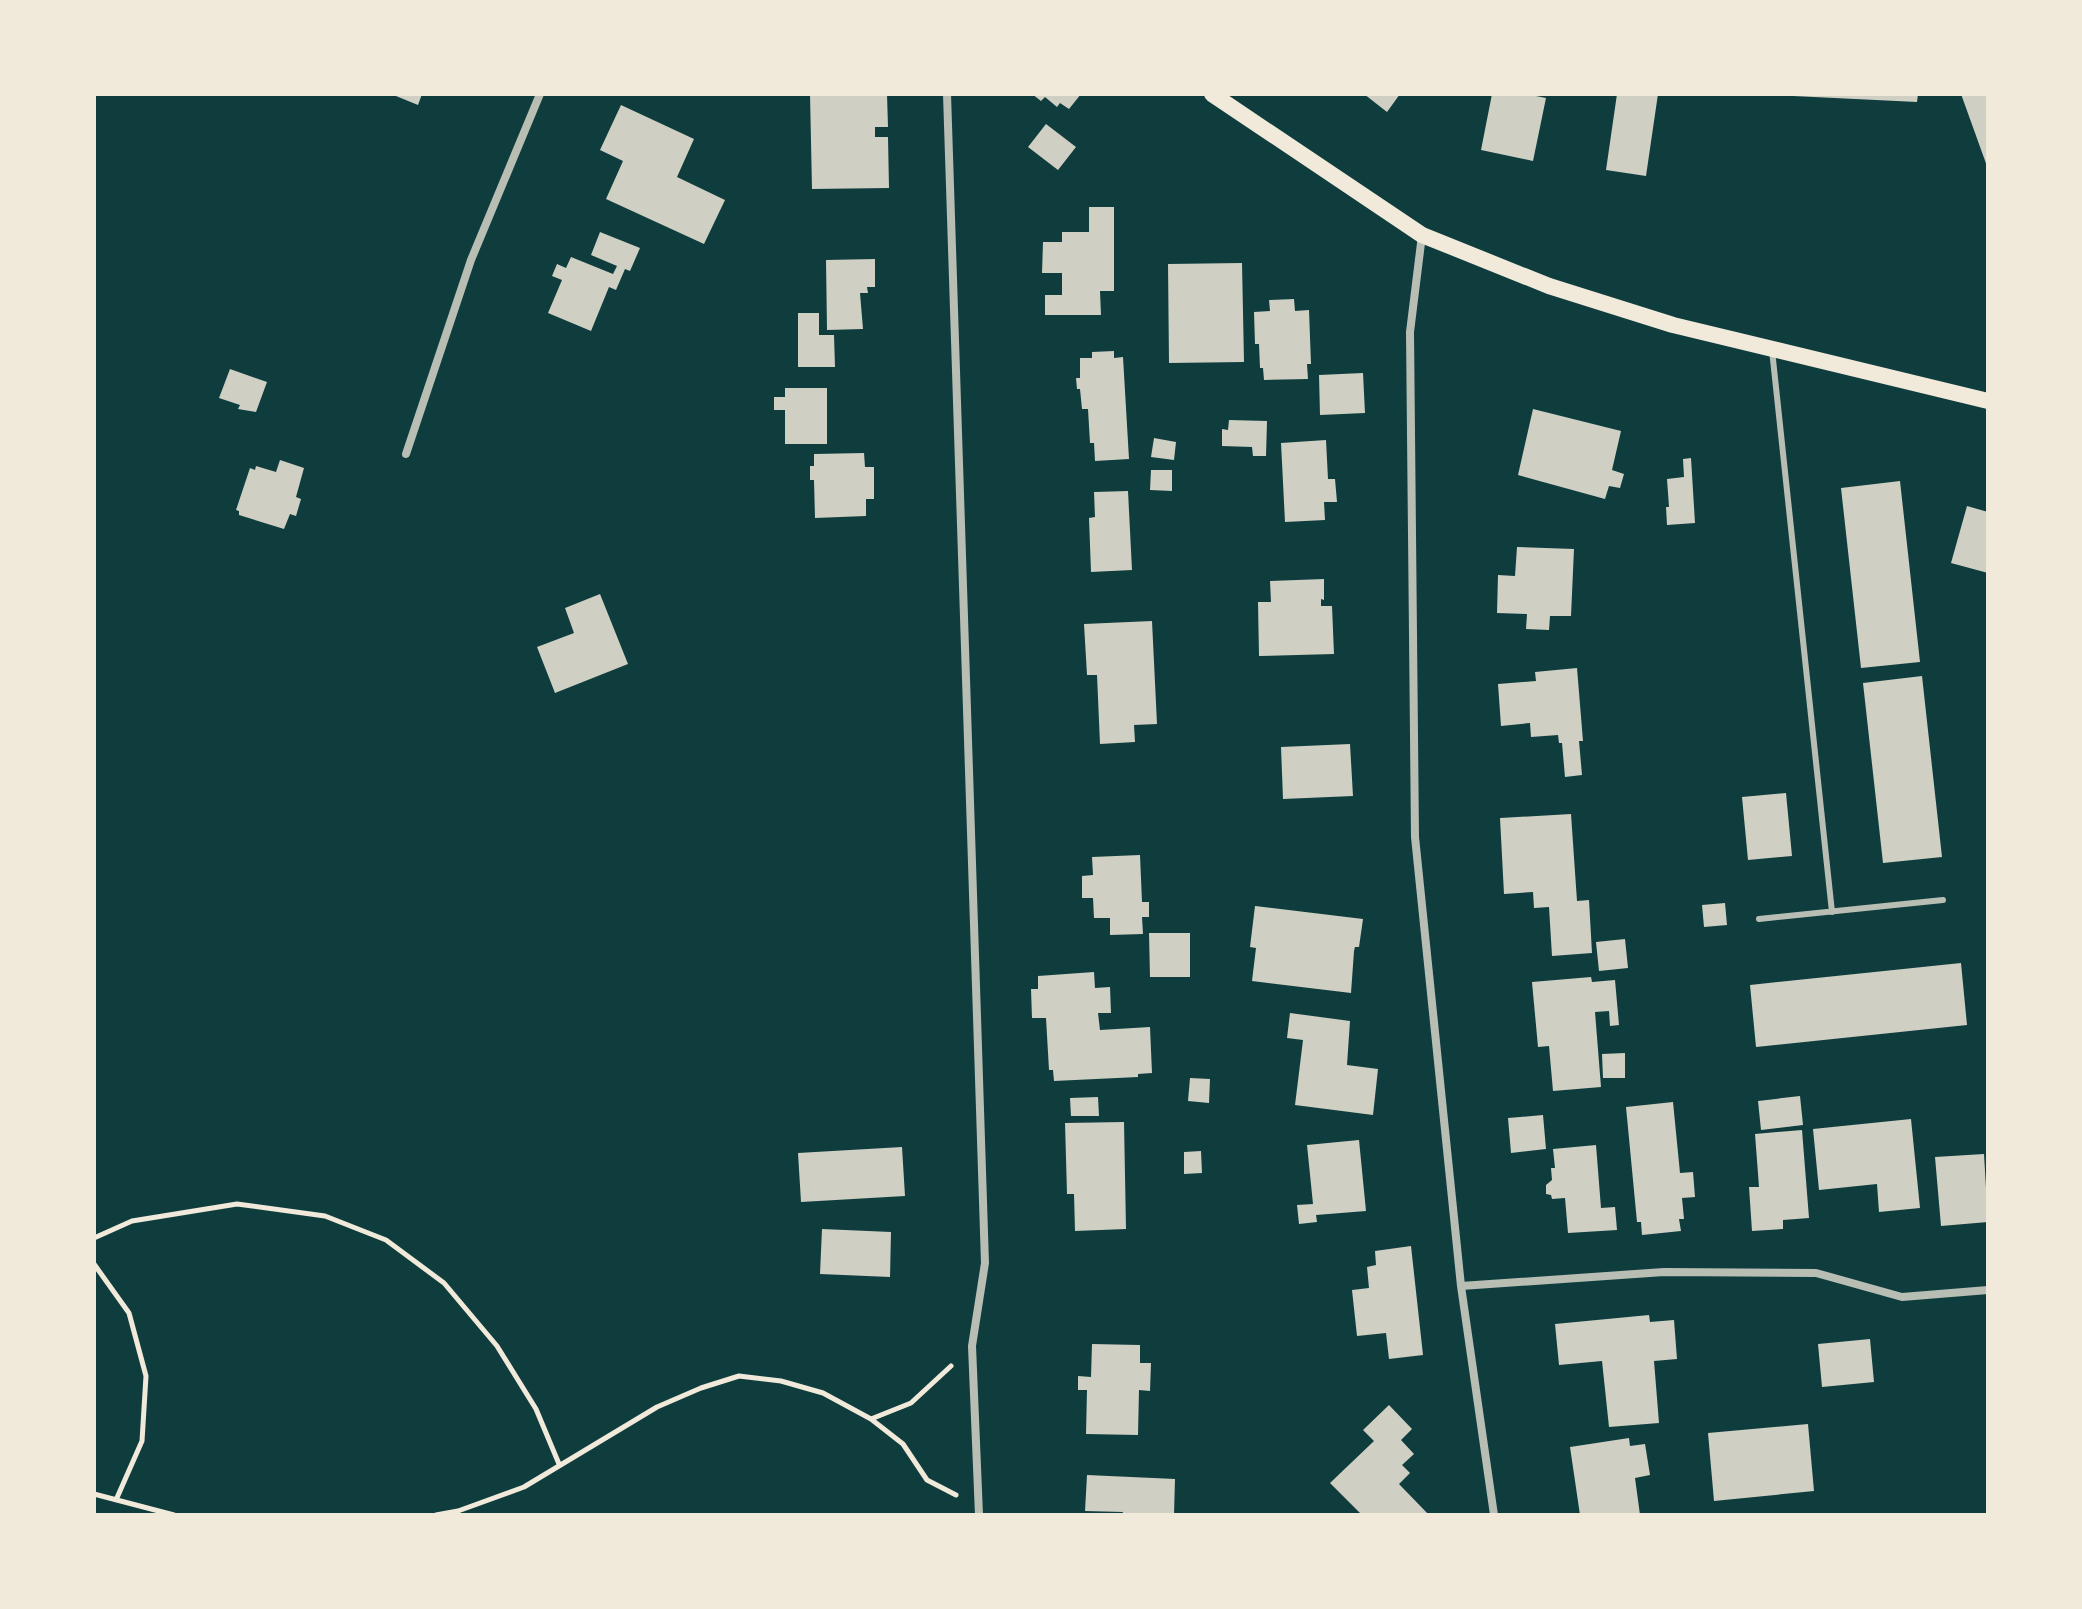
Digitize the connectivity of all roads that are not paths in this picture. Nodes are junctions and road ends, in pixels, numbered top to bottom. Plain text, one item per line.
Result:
1 (540, 94) edge
2 (947, 94) edge
3 (1212, 94) edge
4 (1422, 235) junction
5 (1772, 350) junction
6 (1988, 401) edge
7 (406, 454) dead end
8 (1943, 900) dead end
9 (1832, 912) junction
10 (1759, 919) dead end
11 (1461, 1286) junction
12 (1988, 1290) edge
13 (978, 1511) edge
14 (1494, 1515) edge

1 - 7 street
2 - 13 street
3 - 4 main road
4 - 5 main road
4 - 11 street
5 - 6 main road
5 - 9 lane
8 - 9 lane
9 - 10 lane
11 - 12 street
11 - 14 street

